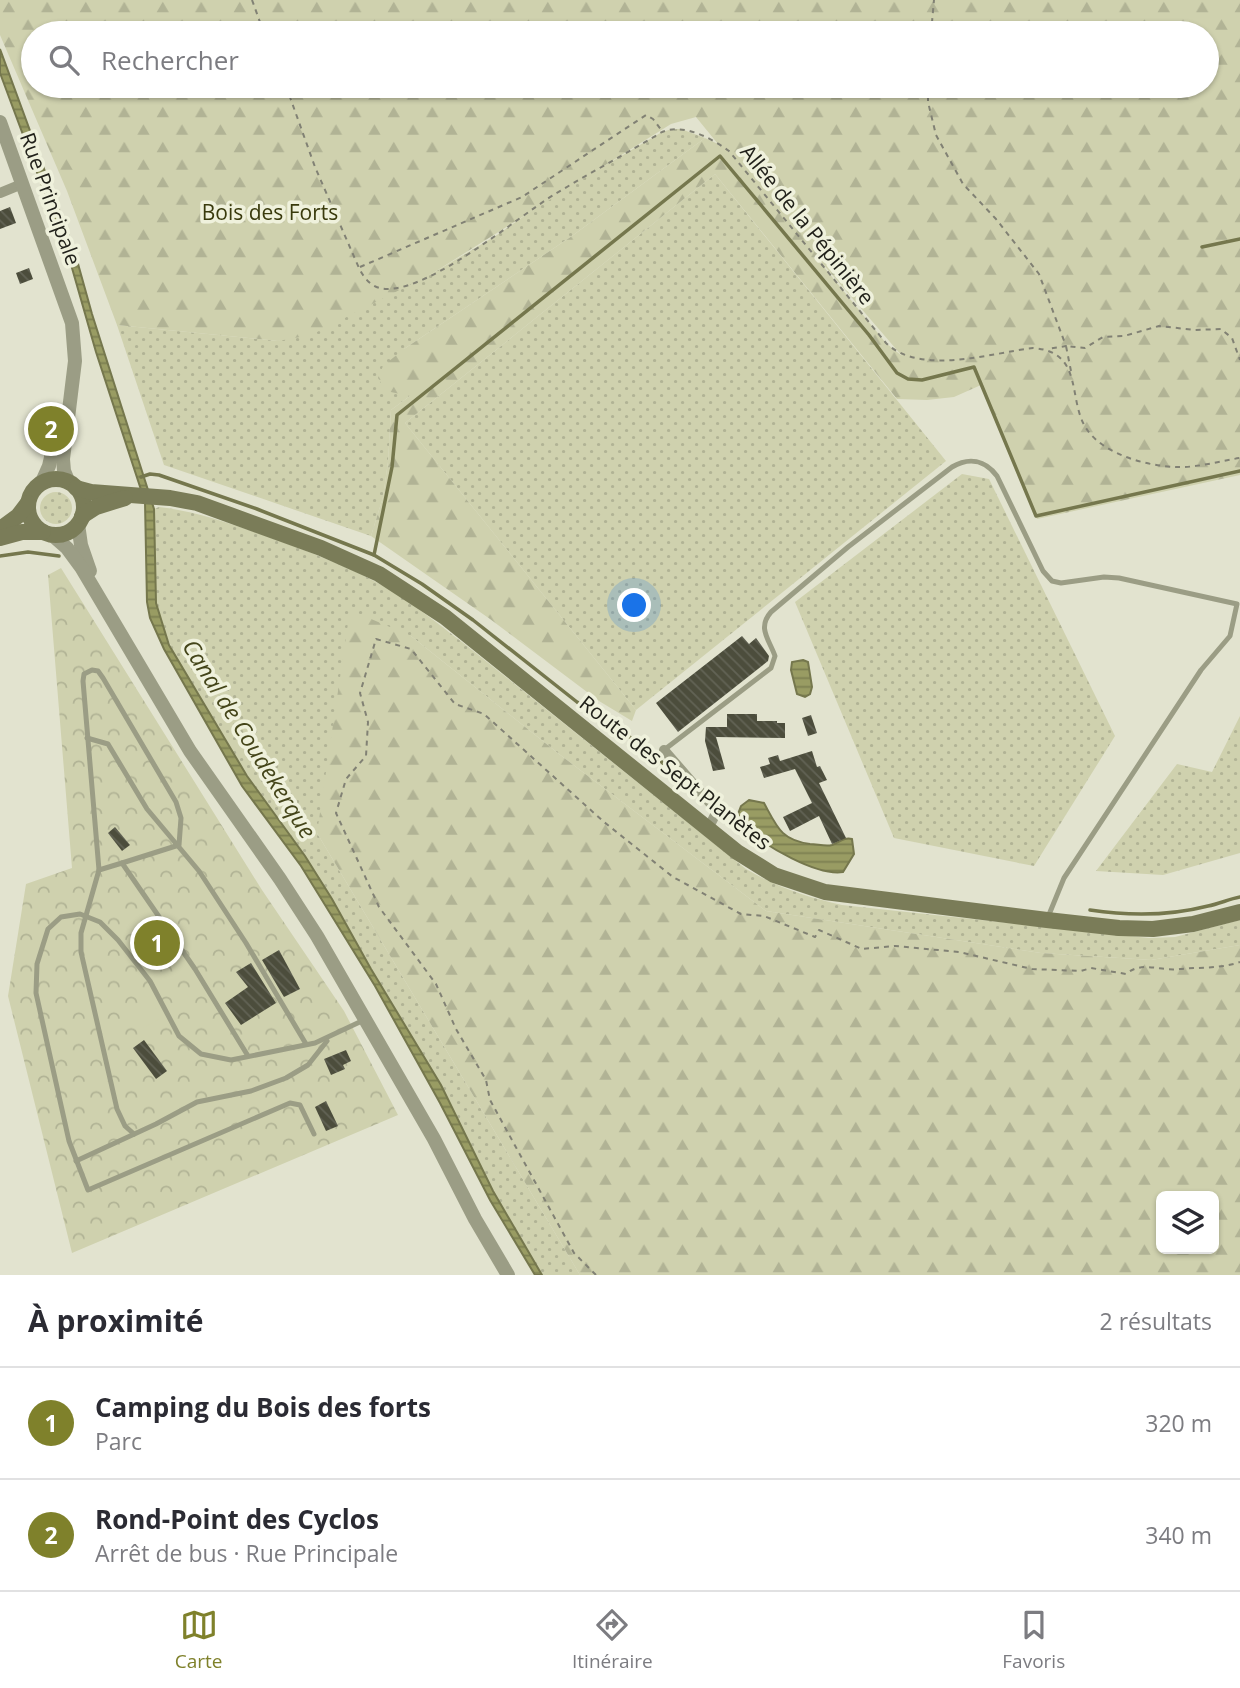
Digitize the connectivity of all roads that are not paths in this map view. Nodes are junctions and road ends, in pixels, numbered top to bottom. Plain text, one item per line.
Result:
1 (0, 122) edge
2 (22, 184) junction
3 (0, 193) edge
4 (60, 290) junction
5 (41, 484) junction
6 (73, 485) junction
7 (135, 496) junction
8 (28, 503) junction
9 (80, 520) junction
10 (0, 529) edge
11 (47, 533) junction
12 (0, 538) edge
13 (103, 601) junction
14 (87, 738) junction
15 (664, 750) joint
16 (708, 829) junction
17 (179, 845) junction
18 (122, 863) junction
19 (99, 870) junction
20 (1240, 912) edge
21 (86, 915) junction
22 (1047, 920) junction
23 (365, 1019) junction
24 (328, 1038) junction
25 (306, 1044) junction
26 (248, 1056) junction
27 (314, 1133) dead end
28 (134, 1134) junction
29 (76, 1161) junction
30 (508, 1275) edge

1 - 2 street, Rue Principale
2 - 3 street
2 - 4 street, Rue Principale
4 - 5 street, Rue Principale
4 - 6 street, Rue Principale
5 - 6 main road
5 - 8 main road
6 - 7 main road, Route des Sept Planètes
6 - 9 main road
7 - 9 main road, Route des Sept Planètes
7 - 16 main road, Route des Sept Planètes
8 - 10 main road
8 - 11 main road
9 - 11 main road
9 - 13 street
11 - 12 main road
11 - 13 street
13 - 23 street
14 - 17 lane
14 - 17 lane
14 - 19 lane
15 - 16 street
15 - 22 lane
16 - 22 main road, Route des Sept Planètes
17 - 18 lane
17 - 25 lane
18 - 19 lane
18 - 26 lane
19 - 21 lane
20 - 22 main road, Route des Sept Planètes
21 - 26 lane
21 - 28 lane
21 - 29 lane
23 - 24 lane
23 - 30 street
24 - 25 lane
24 - 28 lane
25 - 26 lane
27 - 29 lane
28 - 29 lane

